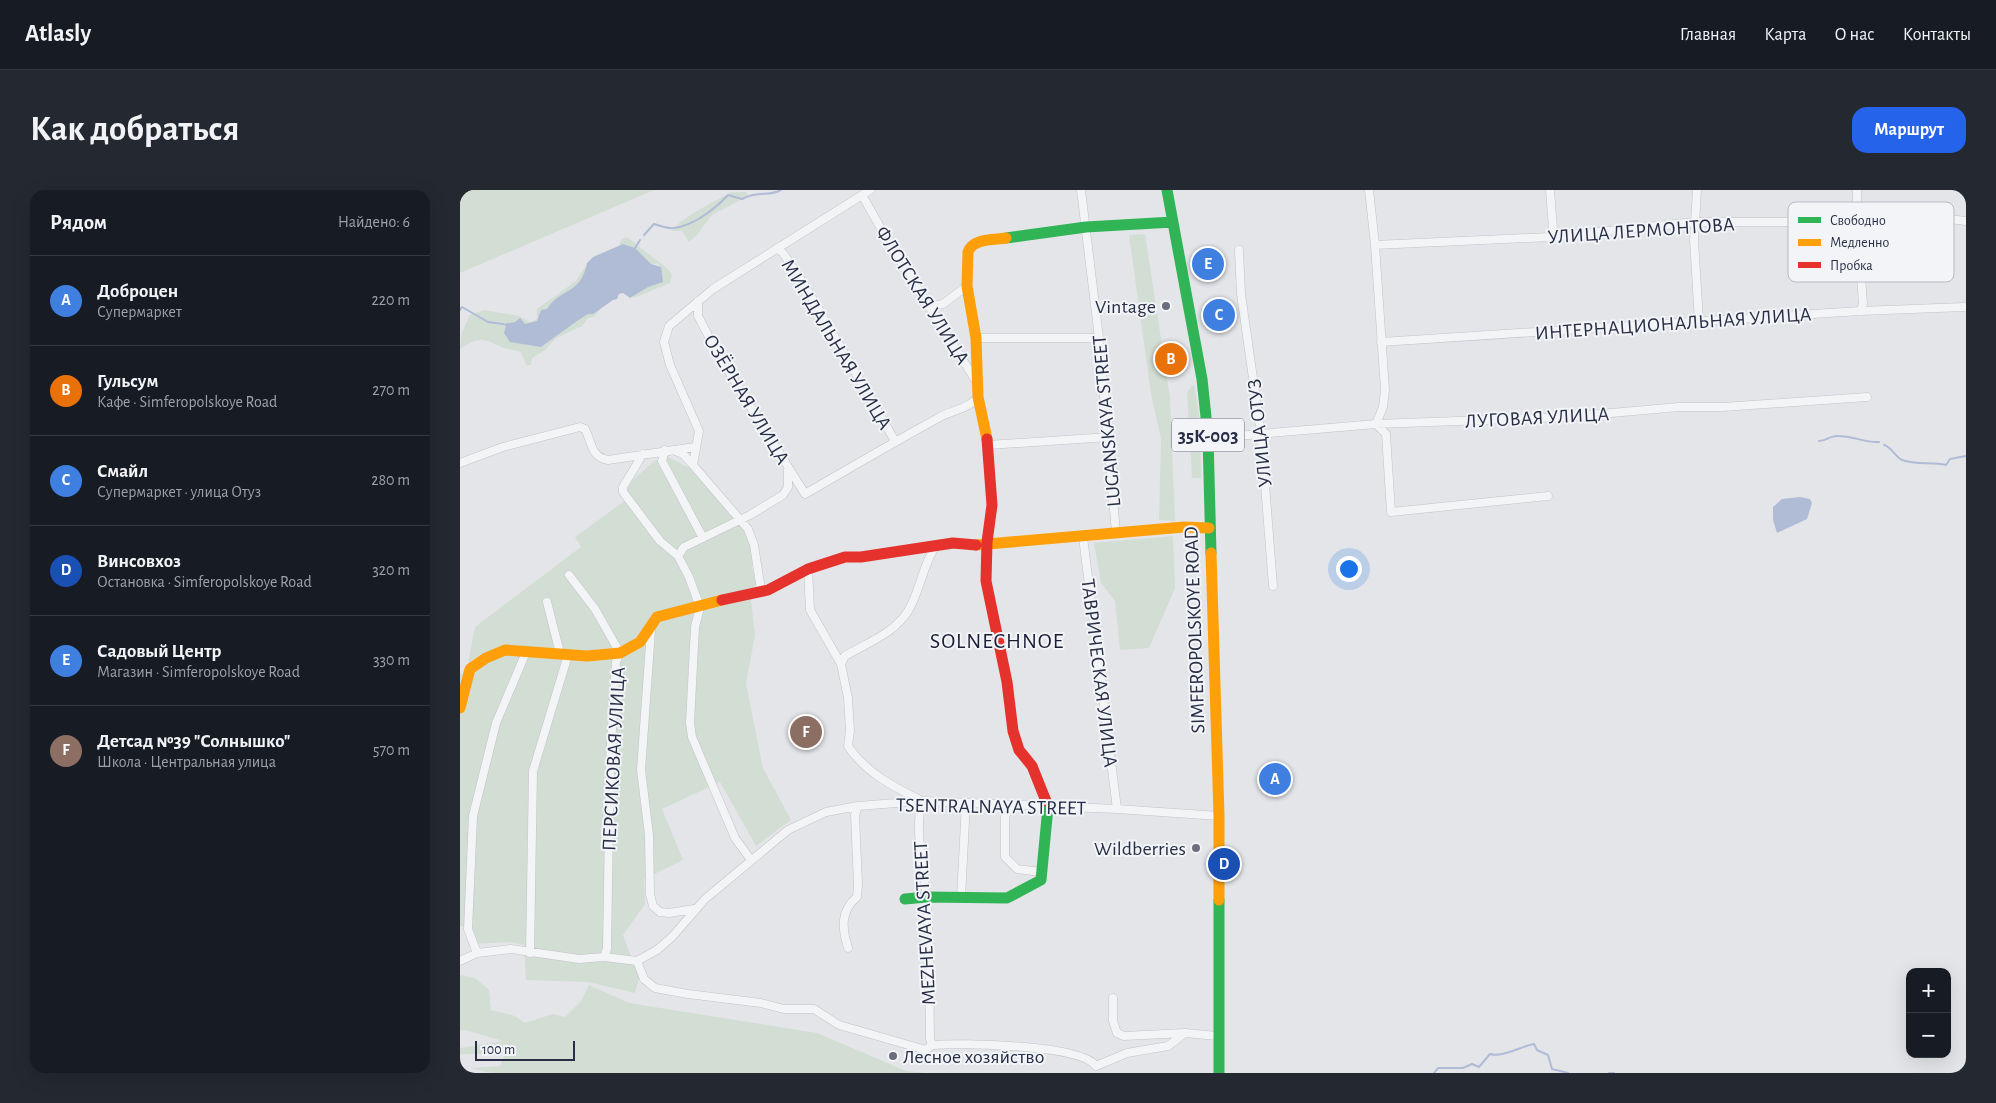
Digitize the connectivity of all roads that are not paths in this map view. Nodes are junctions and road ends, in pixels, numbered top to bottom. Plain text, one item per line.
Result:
1 (870, 190) edge
2 (1081, 190) edge
3 (1167, 190) edge
4 (1369, 190) edge
5 (1550, 190) edge
6 (1697, 190) edge
7 (862, 195) junction
8 (1173, 222) junction
9 (1695, 222) junction
10 (1788, 222) edge
11 (1086, 227) junction
12 (1550, 237) junction
13 (1375, 245) junction
14 (777, 248) junction
15 (1239, 250) dead end
16 (1861, 282) edge
17 (967, 286) junction
18 (698, 301) junction
19 (930, 306) junction
20 (1964, 307) dead end
21 (1860, 311) junction
22 (1699, 321) junction
23 (976, 338) junction
24 (1099, 338) junction
25 (1381, 342) junction
26 (1866, 396) dead end
27 (978, 397) junction
28 (1376, 424) junction
29 (1261, 434) junction
30 (1208, 436) junction
31 (1109, 437) junction
32 (895, 441) junction
33 (988, 445) junction
34 (695, 447) junction
35 (668, 450) junction
36 (643, 454) junction
37 (460, 462) edge
38 (693, 465) junction
39 (788, 467) junction
40 (1548, 496) dead end
41 (741, 520) junction
42 (1209, 528) junction
43 (1116, 533) junction
44 (1083, 537) junction
45 (703, 538) junction
46 (987, 542) junction
47 (934, 547) junction
48 (678, 556) junction
49 (808, 569) junction
50 (569, 576) dead end
51 (1273, 586) dead end
52 (760, 590) junction
53 (547, 602) dead end
54 (700, 607) junction
55 (651, 630) junction
56 (527, 650) junction
57 (620, 653) junction
58 (564, 654) junction
59 (841, 664) junction
60 (460, 708) edge
61 (922, 801) junction
62 (966, 802) junction
63 (1011, 805) junction
64 (858, 806) junction
65 (1048, 807) junction
66 (1117, 809) junction
67 (1219, 816) junction
68 (751, 860) junction
69 (1041, 872) junction
70 (926, 896) junction
71 (961, 897) junction
72 (905, 899) dead end
73 (694, 909) junction
74 (848, 948) dead end
75 (530, 953) junction
76 (477, 954) junction
77 (604, 957) junction
78 (460, 961) edge
79 (637, 961) junction
80 (1112, 998) dead end
81 (1185, 1033) junction
82 (1217, 1036) junction
83 (932, 1045) junction
84 (1095, 1069) edge
85 (1219, 1073) edge

1 - 7 street
2 - 11 street, LUGANSKAYA STREET
3 - 8 street, SIMFEROPOLSKOYE ROAD / 35К-003
4 - 13 street
5 - 12 street
6 - 9 street
7 - 14 street
7 - 19 street, ФЛОТСКАЯ УЛИЦА
8 - 11 street
8 - 30 street, SIMFEROPOLSKOYE ROAD / 35К-003
9 - 10 street, УЛИЦА ЛЕРМОНТОВА
9 - 12 street, УЛИЦА ЛЕРМОНТОВА
9 - 22 street
11 - 17 street
11 - 24 street, LUGANSKAYA STREET
12 - 13 street, УЛИЦА ЛЕРМОНТОВА
13 - 25 street
14 - 18 street
14 - 32 street, МИНДАЛЬНАЯ УЛИЦА
15 - 29 street, УЛИЦА ОТУЗ
16 - 21 street
17 - 19 street
17 - 23 street
18 - 34 street
18 - 39 street, ОЗЁРНАЯ УЛИЦА
19 - 27 street, ФЛОТСКАЯ УЛИЦА
20 - 21 street, ИНТЕРНАЦИОНАЛЬНАЯ УЛИЦА
21 - 22 street, ИНТЕРНАЦИОНАЛЬНАЯ УЛИЦА
22 - 25 street, ИНТЕРНАЦИОНАЛЬНАЯ УЛИЦА
23 - 24 street
23 - 27 street
24 - 31 street, LUGANSKAYA STREET
25 - 28 street
26 - 28 street, ЛУГОВАЯ УЛИЦА
27 - 32 street
27 - 33 street
28 - 29 street, ЛУГОВАЯ УЛИЦА
28 - 40 street
29 - 30 street, ЛУГОВАЯ УЛИЦА
29 - 51 street, УЛИЦА ОТУЗ
30 - 42 street, SIMFEROPOLSKOYE ROAD / 35К-003
31 - 33 street
31 - 43 street, LUGANSKAYA STREET
32 - 39 street, ОЗЁРНАЯ УЛИЦА
33 - 46 street
34 - 35 street
34 - 38 street
35 - 36 street
35 - 38 street
35 - 45 street
36 - 37 street
36 - 48 street
38 - 41 street
39 - 41 street
41 - 45 street
41 - 52 street
42 - 43 street
42 - 67 street, SIMFEROPOLSKOYE ROAD / 35К-003
43 - 44 street
44 - 46 street
44 - 66 street, ТАВРИЧЕСКАЯ УЛИЦА
45 - 48 street
46 - 47 street
46 - 65 street
47 - 49 street
47 - 59 street
48 - 54 street
49 - 52 street
49 - 59 street
50 - 57 street, ПЕРСИКОВАЯ УЛИЦА
52 - 54 street
53 - 58 street
54 - 55 street
54 - 68 street
55 - 57 street
55 - 73 street
56 - 58 street
56 - 60 street
56 - 76 street
57 - 58 street
57 - 77 street, ПЕРСИКОВАЯ УЛИЦА
58 - 75 street
59 - 61 street
61 - 62 street, TSENTRALNAYA STREET
61 - 64 street, TSENTRALNAYA STREET
61 - 70 street, MEZHEVAYA STREET
62 - 63 street, TSENTRALNAYA STREET
62 - 71 street
63 - 65 street, TSENTRALNAYA STREET
63 - 69 street
64 - 68 street, TSENTRALNAYA STREET
64 - 74 street
65 - 66 street, TSENTRALNAYA STREET
65 - 69 street
66 - 67 street, TSENTRALNAYA STREET
67 - 82 street, SIMFEROPOLSKOYE ROAD / 35К-003
68 - 73 street, TSENTRALNAYA STREET
69 - 71 street
70 - 71 street
70 - 72 street
70 - 83 street, MEZHEVAYA STREET
73 - 79 street, TSENTRALNAYA STREET
75 - 76 street
75 - 77 street
76 - 78 street
77 - 79 street
79 - 83 street
80 - 81 street
81 - 82 street
81 - 84 street
82 - 85 street, SIMFEROPOLSKOYE ROAD / 35К-003
83 - 84 street

